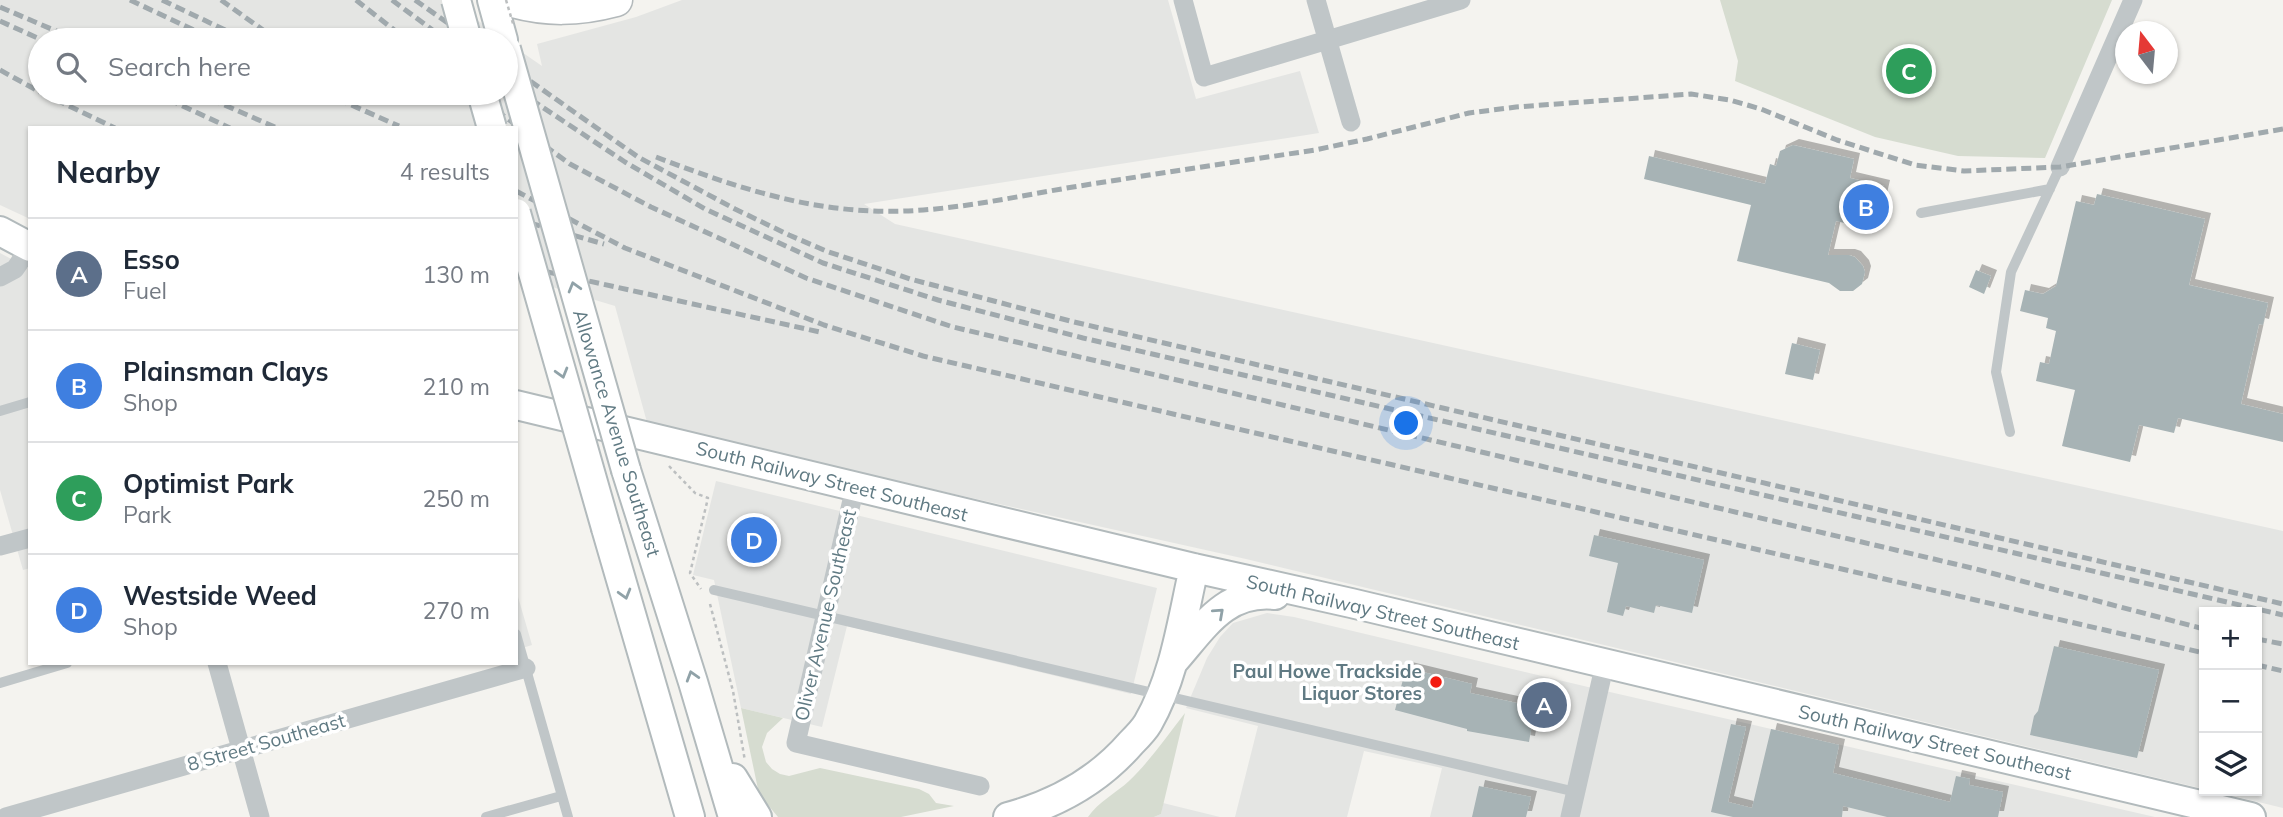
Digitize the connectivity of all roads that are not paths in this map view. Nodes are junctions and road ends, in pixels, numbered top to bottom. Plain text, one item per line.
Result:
1 (456, 0) edge
2 (492, 0) edge
3 (509, 0) edge
4 (616, 0) edge
5 (1182, 0) edge
6 (1316, 0) edge
7 (1461, 0) edge
8 (2133, 0) edge
9 (464, 28) edge
10 (500, 28) edge
11 (1328, 40) junction
12 (518, 91) edge
13 (485, 105) edge
14 (1351, 122) dead end
15 (491, 126) edge
16 (2060, 167) joint
17 (2050, 189) junction
18 (1921, 213) dead end
19 (518, 220) edge
20 (0, 231) edge
21 (28, 246) edge
22 (28, 250) edge
23 (0, 277) edge
24 (28, 403) edge
25 (518, 405) edge
26 (0, 411) edge
27 (2010, 432) dead end
28 (855, 487) junction
29 (28, 539) edge
30 (0, 547) edge
31 (1194, 568) junction
32 (714, 590) dead end
33 (1351, 603) junction
34 (824, 617) junction
35 (518, 642) edge
36 (1172, 663) junction
37 (1605, 663) junction
38 (60, 665) edge
39 (218, 665) edge
40 (526, 668) junction
41 (0, 682) edge
42 (1161, 695) junction
43 (711, 742) junction
44 (241, 750) junction
45 (980, 786) dead end
46 (1576, 792) junction
47 (561, 796) junction
48 (1059, 809) edge
49 (6, 817) edge
50 (260, 817) edge
51 (485, 817) edge
52 (568, 817) edge
53 (690, 817) edge
54 (733, 817) edge
55 (757, 817) edge
56 (1011, 817) edge
57 (1570, 817) edge
58 (2251, 817) edge

1 - 9 street, bridge
2 - 10 street
3 - 4 main road
5 - 11 street
6 - 11 street
7 - 11 street
8 - 16 street
11 - 14 street
43 -> 12 street, Allowance Avenue Southeast, bridge
13 - 15 street, bridge
16 - 17 lane
17 - 18 lane
17 - 27 lane
19 -> 53 street, Allowance Avenue Southeast, bridge
20 - 21 street
22 - 23 street
24 - 26 lane
25 - 28 street, South Railway Street Southeast
28 - 31 street, South Railway Street Southeast
28 - 34 street, Oliver Avenue Southeast
29 - 30 street
31 - 33 street, South Railway Street Southeast
31 - 36 street
32 - 34 lane
36 -> 33 street
33 - 37 street, South Railway Street Southeast
34 - 42 lane
34 - 45 street, Oliver Avenue Southeast
35 - 40 lane
36 - 42 street
37 - 46 street
37 - 58 street, South Railway Street Southeast
38 - 41 lane
39 - 44 street
40 - 44 street, 8 Street Southeast
40 - 47 lane
42 - 46 lane
42 - 48 street
43 - 54 street, Allowance Avenue Southeast
43 - 55 street
44 - 49 street, 8 Street Southeast
44 - 50 street
46 - 57 street
47 - 51 lane
47 - 52 lane
48 - 56 street

